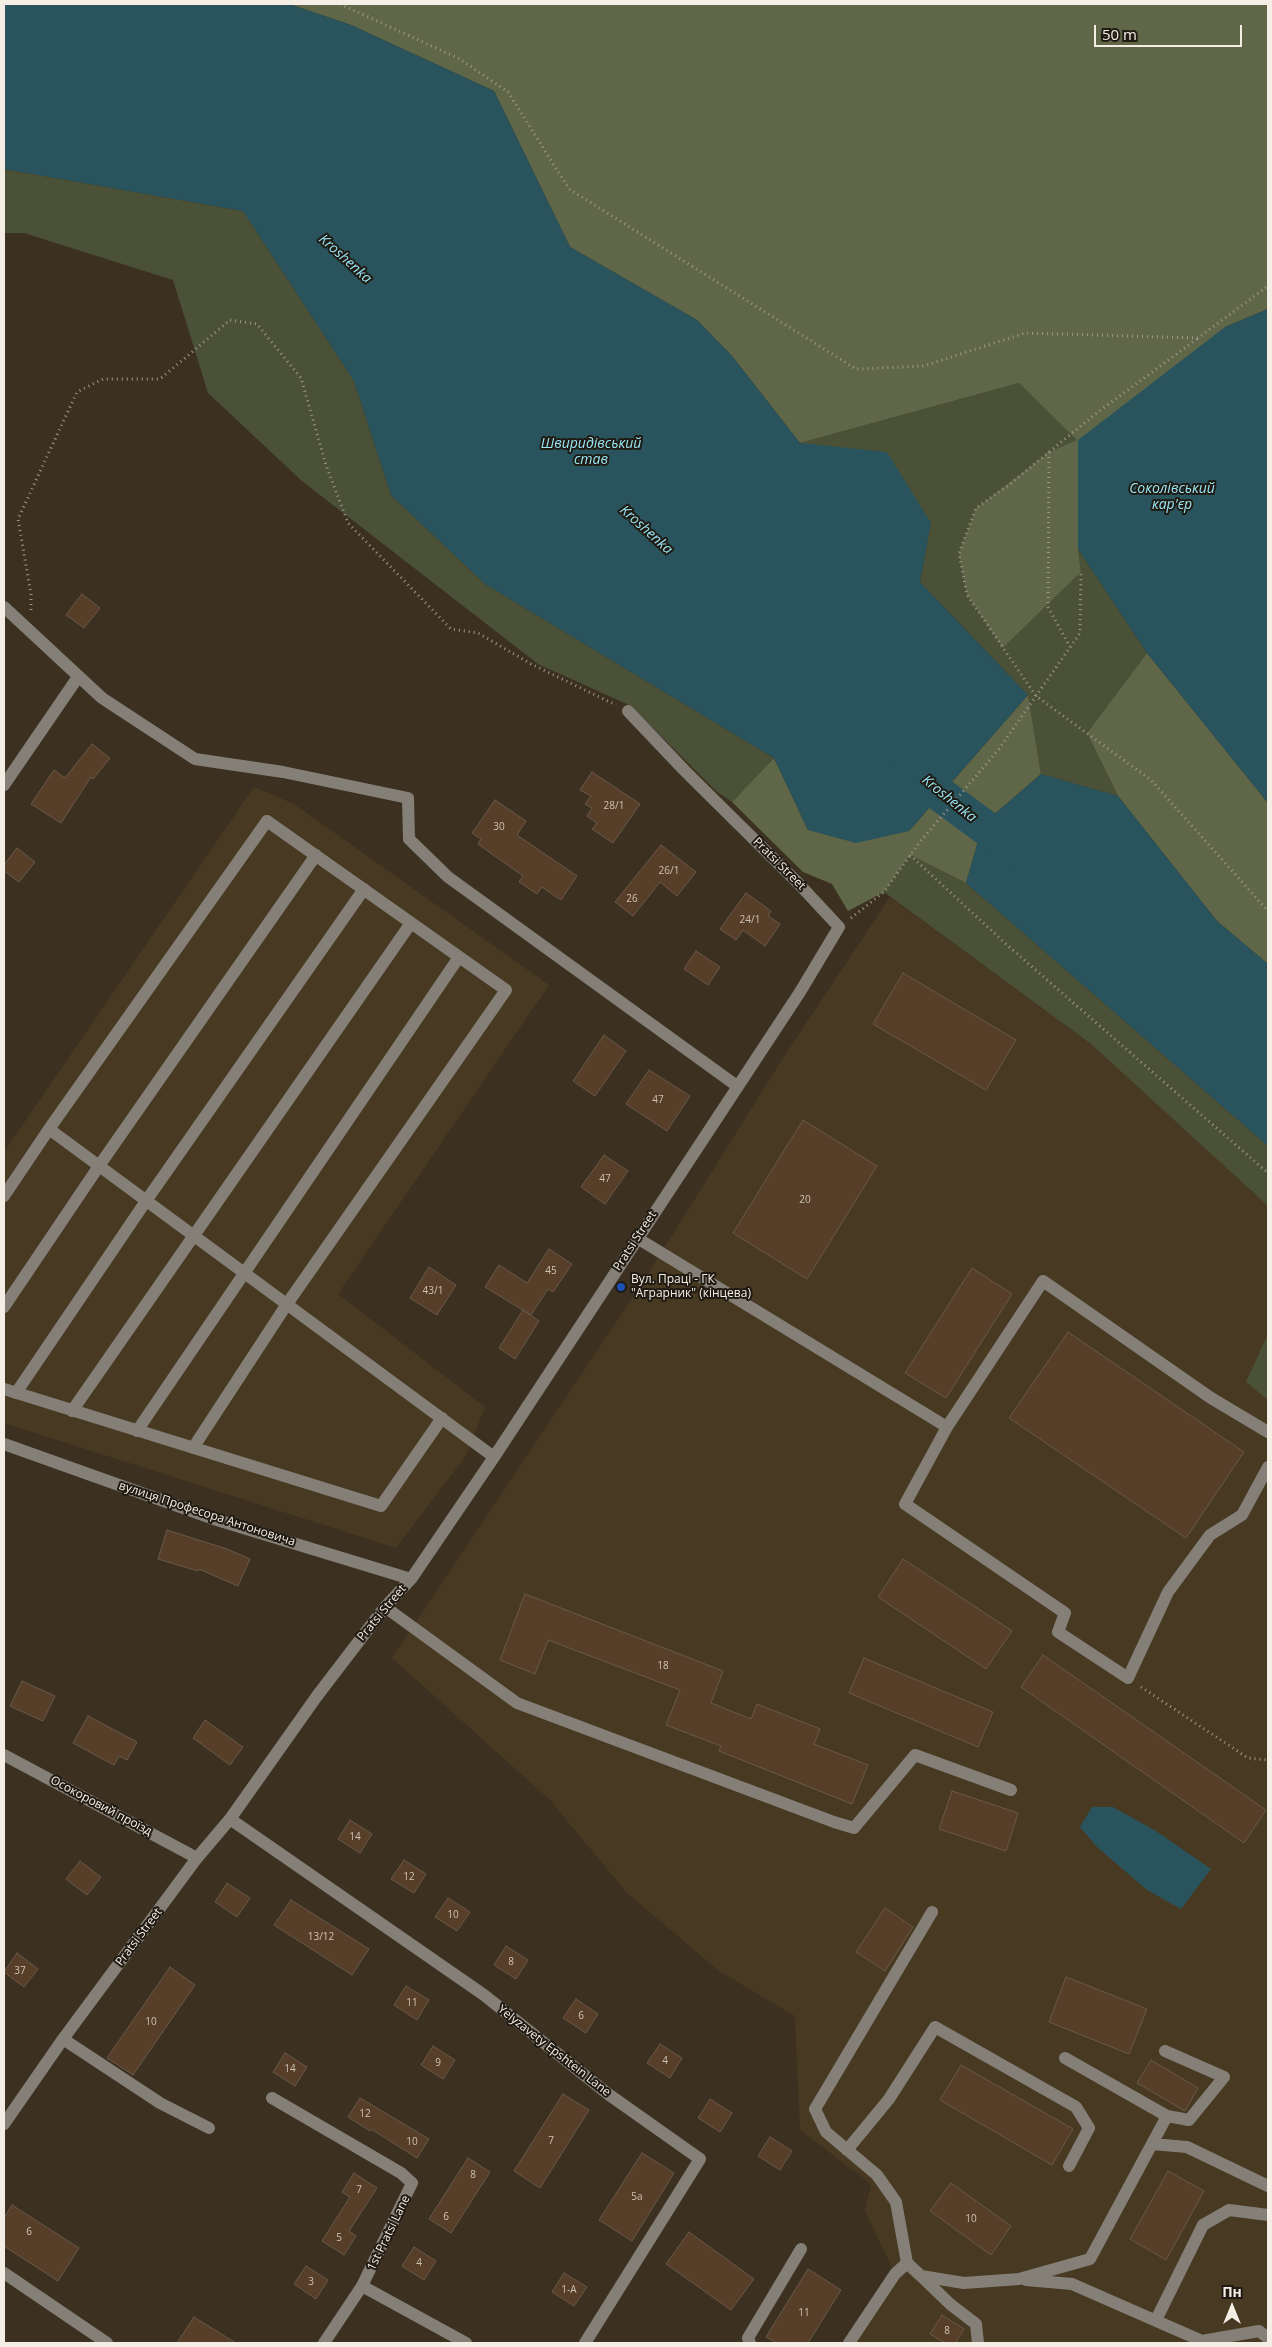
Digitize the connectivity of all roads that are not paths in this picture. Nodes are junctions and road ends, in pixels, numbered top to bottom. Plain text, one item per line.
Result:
1 (4, 607) edge
2 (78, 677) junction
3 (628, 710) road end
4 (4, 785) edge
5 (316, 855) junction
6 (364, 889) junction
7 (411, 923) junction
8 (459, 957) junction
9 (737, 1086) junction
10 (49, 1129) junction
11 (99, 1166) junction
12 (4, 1196) edge
13 (146, 1201) junction
14 (194, 1236) junction
15 (637, 1238) junction
16 (244, 1273) junction
17 (287, 1304) junction
18 (4, 1307) edge
19 (4, 1389) edge
20 (16, 1393) junction
21 (72, 1410) junction
22 (442, 1418) junction
23 (947, 1427) junction
24 (138, 1430) junction
25 (1268, 1432) edge
26 (4, 1444) edge
27 (193, 1448) junction
28 (494, 1457) junction
29 (1268, 1467) edge
30 (411, 1579) junction
31 (385, 1607) junction
32 (4, 1755) edge
33 (1011, 1790) dead end
34 (230, 1819) junction
35 (197, 1858) junction
36 (932, 1912) dead end
37 (63, 2039) junction
38 (1165, 2051) dead end
39 (1065, 2058) dead end
40 (272, 2098) dead end
41 (1167, 2116) junction
42 (4, 2124) edge
43 (209, 2128) dead end
44 (1152, 2144) junction
45 (846, 2150) junction
46 (1069, 2166) dead end
47 (1268, 2186) edge
48 (1268, 2215) edge
49 (801, 2249) dead end
50 (907, 2263) junction
51 (4, 2272) edge
52 (921, 2276) junction
53 (1019, 2279) junction
54 (362, 2286) junction
55 (1156, 2320) junction
56 (1268, 2338) edge
57 (107, 2343) edge
58 (324, 2343) edge
59 (466, 2343) edge
60 (585, 2343) edge
61 (750, 2343) edge
62 (849, 2343) edge
63 (978, 2343) edge

1 - 2 street
2 - 4 street
2 - 9 street
3 - 9 street, Pratsi Street
5 - 6 street
5 - 10 street
5 - 11 street
6 - 7 street
6 - 13 street
7 - 8 street
7 - 14 street
8 - 16 street
8 - 17 street
9 - 15 street, Pratsi Street
10 - 11 street
10 - 12 street
11 - 13 street
11 - 18 street
13 - 14 street
13 - 20 street
14 - 16 street
14 - 21 street
15 - 23 street
15 - 28 street, Pratsi Street
16 - 17 street
16 - 24 street
17 - 22 street
17 - 27 street
19 - 20 street
20 - 21 street
21 - 24 street
22 - 27 street
22 - 28 street
23 - 25 street
23 - 29 street
24 - 27 street
26 - 30 street, вулиця Професора Антоновича
28 - 30 street, Pratsi Street
30 - 31 street, Pratsi Street
31 - 33 street
31 - 34 street, Pratsi Street
32 - 35 street, Осокоровий проїзд
34 - 35 street, Pratsi Street
34 - 60 street, Yelyzavety Epshtein Lane
35 - 37 street, Pratsi Street
36 - 45 street
37 - 42 street, Pratsi Street
37 - 43 street
38 - 41 street
39 - 41 street
40 - 54 street, 1st Pratsi Lane
41 - 44 street
44 - 47 street
44 - 53 street
45 - 46 street
45 - 50 street
48 - 55 street
49 - 61 street
50 - 52 street
50 - 62 street
51 - 57 street
52 - 53 street
52 - 63 street
53 - 55 street
54 - 58 street, 1st Pratsi Lane
54 - 59 street
55 - 56 street

